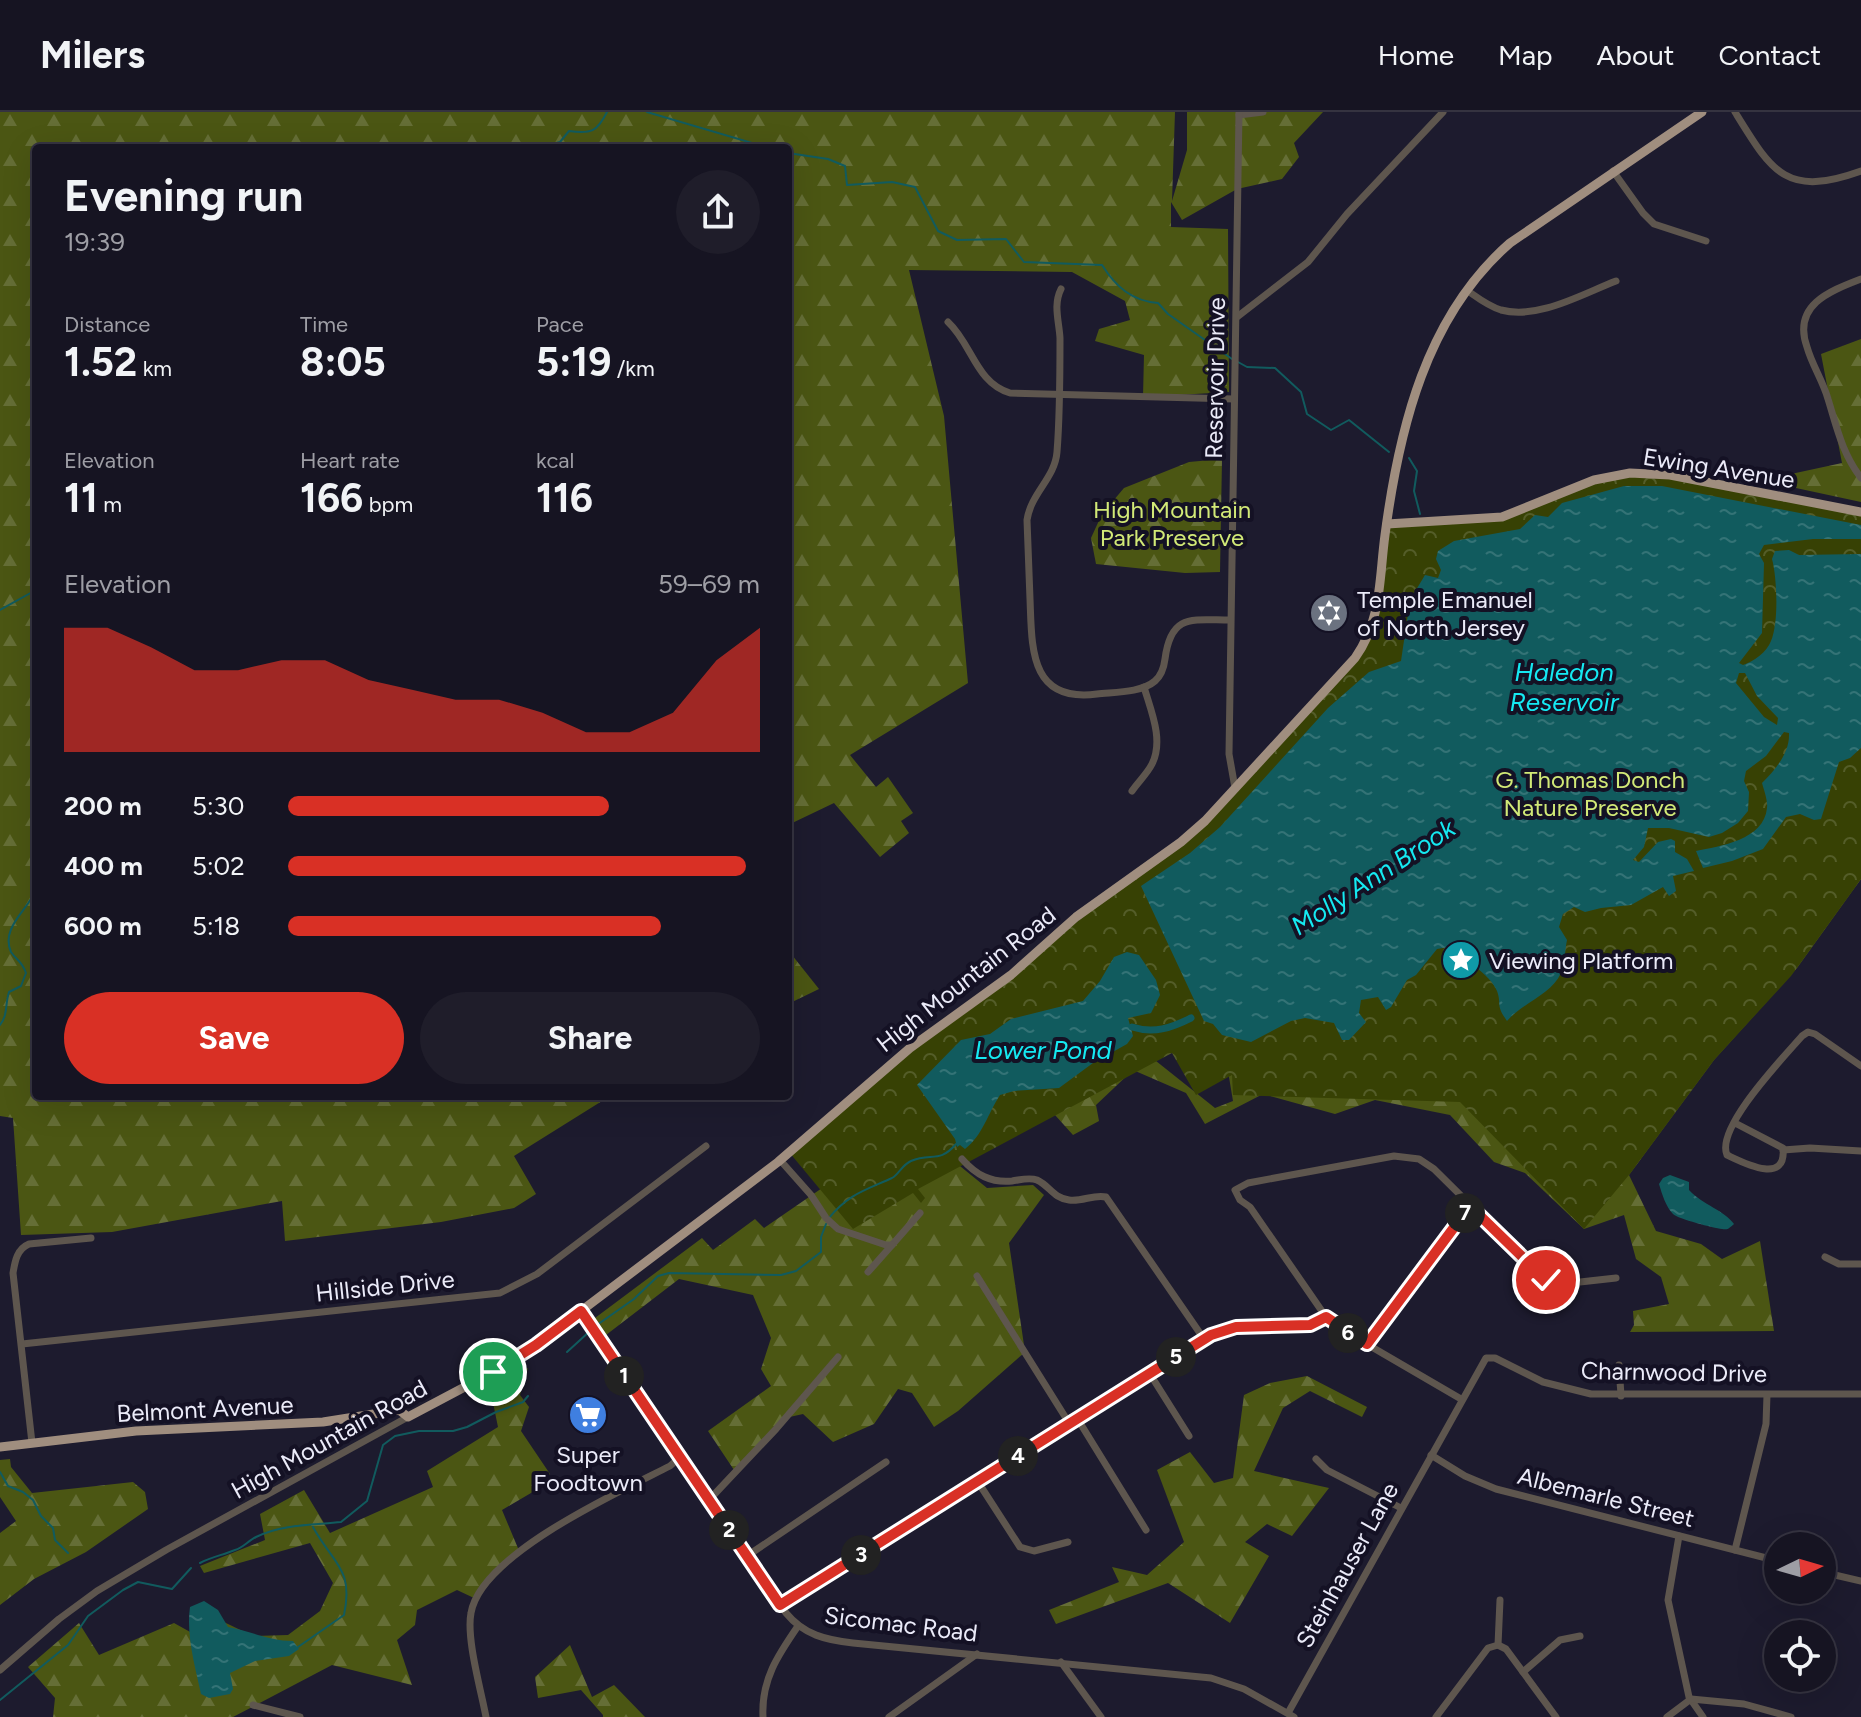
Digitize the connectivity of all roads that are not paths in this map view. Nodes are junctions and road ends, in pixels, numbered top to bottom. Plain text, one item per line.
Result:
1 (1263, 112) edge
2 (1443, 112) edge
3 (1735, 112) edge
4 (1239, 113) edge
5 (1695, 114) edge
6 (1613, 171) junction
7 (1861, 171) edge
8 (1706, 241) dead end
9 (1861, 279) edge
10 (1616, 281) dead end
11 (1061, 289) dead end
12 (1468, 291) junction
13 (1237, 317) junction
14 (948, 322) dead end
15 (1058, 394) junction
16 (1234, 399) junction
17 (1861, 478) edge
18 (1861, 512) edge
19 (1387, 524) junction
20 (1230, 620) junction
21 (1144, 687) junction
22 (1235, 788) junction
23 (1132, 791) dead end
24 (1861, 1066) edge
25 (1735, 1123) junction
26 (706, 1146) dead end
27 (1783, 1150) junction
28 (1861, 1151) edge
29 (962, 1159) dead end
30 (780, 1160) junction
31 (1470, 1206) junction
32 (920, 1213) dead end
33 (91, 1238) dead end
34 (892, 1245) junction
35 (1825, 1257) dead end
36 (1861, 1264) edge
37 (868, 1272) dead end
38 (977, 1276) dead end
39 (1616, 1278) dead end
40 (581, 1311) junction
41 (1326, 1317) junction
42 (1204, 1339) junction
43 (22, 1344) junction
44 (1367, 1344) junction
45 (838, 1357) dead end
46 (1619, 1365) dead end
47 (1150, 1374) junction
48 (1861, 1394) edge
49 (1767, 1395) junction
50 (1621, 1396) junction
51 (1461, 1399) junction
52 (408, 1417) junction
53 (1073, 1420) junction
54 (1441, 1435) joint
55 (1189, 1436) dead end
56 (32, 1443) junction
57 (0, 1447) edge
58 (1431, 1455) junction
59 (680, 1457) junction
60 (1316, 1459) dead end
61 (886, 1462) dead end
62 (978, 1482) junction
63 (709, 1500) junction
64 (1401, 1508) junction
65 (1146, 1530) dead end
66 (1679, 1536) junction
67 (1068, 1542) dead end
68 (1735, 1550) junction
69 (747, 1556) junction
70 (1764, 1557) edge
71 (1836, 1575) edge
72 (1861, 1581) edge
73 (1500, 1600) dead end
74 (780, 1605) junction
75 (798, 1626) junction
76 (1580, 1636) dead end
77 (1498, 1645) junction
78 (977, 1654) junction
79 (1061, 1662) junction
80 (0, 1670) edge
81 (1523, 1672) junction
82 (1691, 1699) junction
83 (253, 1705) dead end
84 (1098, 1714) edge
85 (1291, 1715) edge
86 (300, 1717) edge
87 (486, 1717) edge
88 (763, 1717) edge
89 (889, 1717) edge
90 (1087, 1717) edge
91 (1436, 1717) edge
92 (1556, 1717) edge
93 (1667, 1717) edge
94 (1703, 1717) edge
95 (1791, 1717) edge

1 - 4 street
2 - 13 street
3 - 7 street
4 - 13 street, Reservoir Drive
5 - 6 main road, High Mountain Road
6 - 8 street
6 - 12 main road, High Mountain Road
9 - 17 street
10 - 12 street
11 - 15 street
12 - 19 main road, High Mountain Road
13 - 16 street, Reservoir Drive
14 - 15 street
15 - 16 street
15 - 21 street
16 - 20 street, Reservoir Drive
18 - 19 main road, Ewing Avenue
19 - 22 main road, High Mountain Road
20 - 21 street
20 - 22 street, Reservoir Drive
21 - 23 street
22 - 30 main road, High Mountain Road
24 - 25 street
25 - 27 street
25 - 27 street
26 - 43 street, Hillside Drive
27 - 28 street
29 - 42 street
30 - 34 street
30 - 40 main road, High Mountain Road
31 - 39 street
31 - 41 street
31 - 44 street
32 - 34 street
33 - 43 street
34 - 37 street
35 - 36 street
38 - 53 street
40 - 52 main road, High Mountain Road
40 - 59 street, Sicomac Road
41 - 42 street
41 - 44 street
42 - 47 street
43 - 56 street
44 - 51 street
45 - 63 street
46 - 50 street
47 - 53 street
47 - 55 street
48 - 49 street, Charnwood Drive
49 - 50 street, Charnwood Drive
49 - 68 street
50 - 51 street, Charnwood Drive
51 - 54 street, Charnwood Drive
52 - 56 main road, Belmont Avenue
52 - 80 street, High Mountain Road
53 - 62 street
53 - 65 street
54 - 58 street, Steinhauser Lane
56 - 57 main road, Belmont Avenue
58 - 64 street, Steinhauser Lane
58 - 66 street, Albemarle Street
59 - 63 street, Sicomac Road
59 - 87 street
60 - 64 street
61 - 69 street
62 - 67 street
62 - 74 street
63 - 69 street, Sicomac Road
64 - 85 street, Steinhauser Lane
66 - 68 street, Albemarle Street
66 - 82 street
68 - 70 street, Albemarle Street
69 - 74 street, Sicomac Road
71 - 72 street
73 - 77 street
74 - 75 street, Sicomac Road
75 - 78 street, Sicomac Road
75 - 88 street
76 - 81 street
77 - 81 street
77 - 91 street
78 - 79 street, Sicomac Road
78 - 89 street
79 - 84 street
79 - 85 street, Sicomac Road
81 - 92 street
82 - 93 street
82 - 94 street
82 - 95 street
83 - 86 street
84 - 90 street

